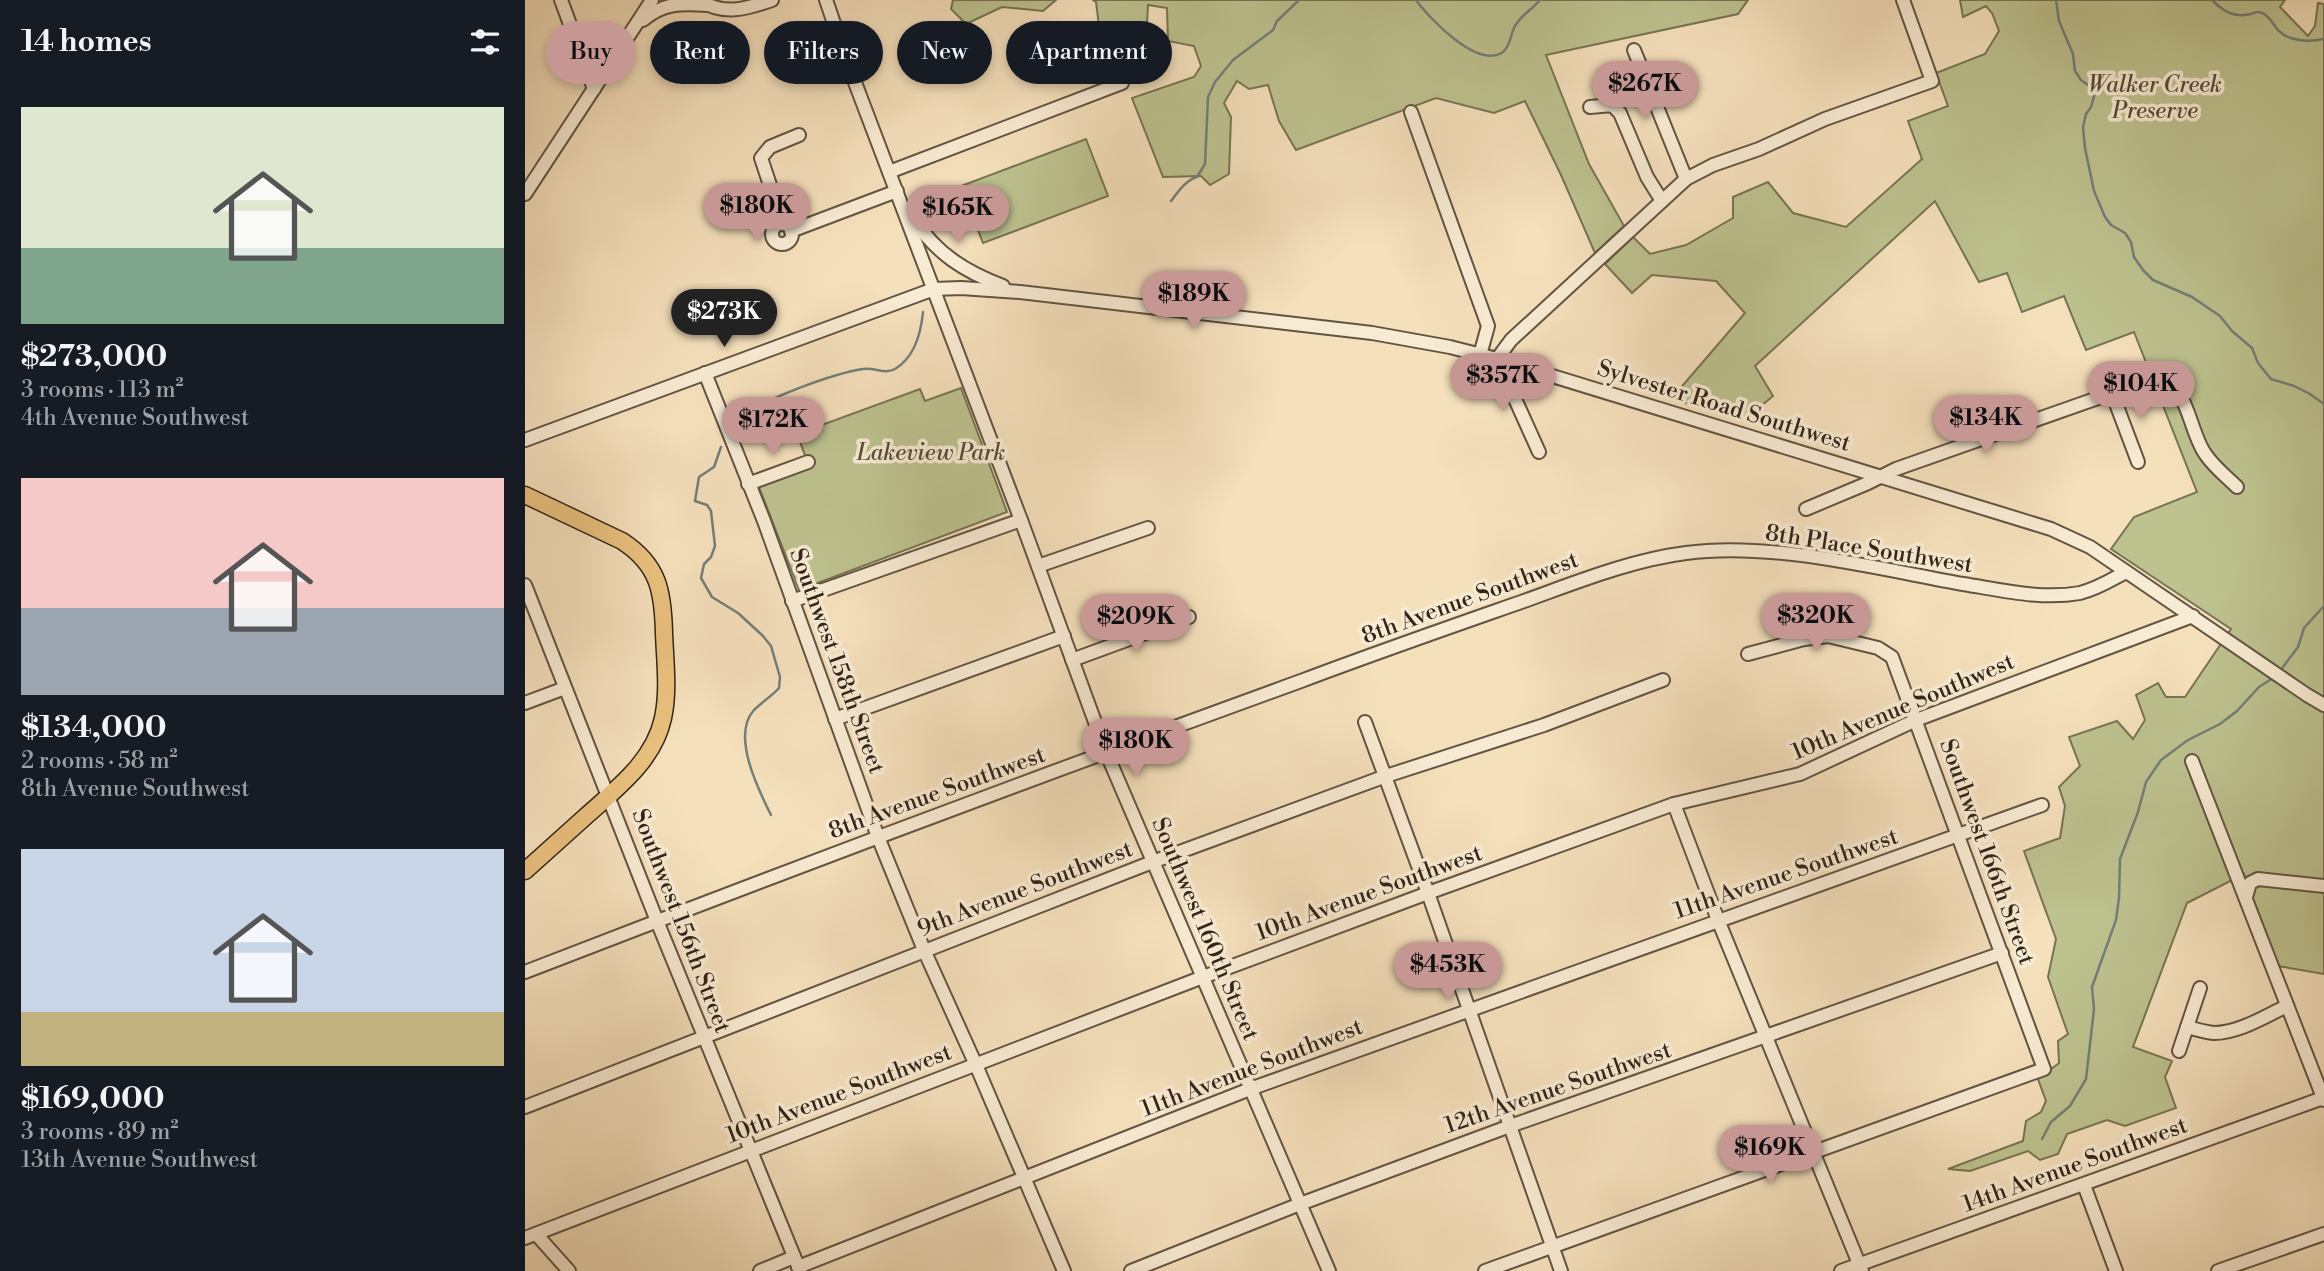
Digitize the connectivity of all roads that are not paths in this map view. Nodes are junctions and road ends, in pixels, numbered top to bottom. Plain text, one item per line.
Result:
1 (561, 0) edge
2 (652, 0) edge
3 (772, 0) edge
4 (1903, 0) edge
5 (703, 2) edge
6 (827, 2) edge
7 (636, 23) edge
8 (636, 24) edge
9 (1634, 50) dead end
10 (597, 84) edge
11 (1119, 84) edge
12 (594, 89) junction
13 (1590, 107) dead end
14 (1411, 112) dead end
15 (799, 135) dead end
16 (889, 172) junction
17 (1686, 179) junction
18 (525, 194) edge
19 (898, 194) junction
20 (1662, 201) junction
21 (934, 289) junction
22 (1020, 292) junction
23 (1480, 355) junction
24 (1497, 359) junction
25 (705, 373) junction
26 (2112, 393) junction
27 (525, 440) edge
28 (1539, 453) dead end
29 (809, 462) dead end
30 (2139, 462) dead end
31 (1882, 475) junction
32 (748, 484) junction
33 (2238, 487) dead end
34 (525, 495) edge
35 (1807, 509) dead end
36 (1021, 520) junction
37 (1148, 528) dead end
38 (1038, 566) junction
39 (2126, 572) junction
40 (1603, 573) joint
41 (525, 585) edge
42 (792, 601) junction
43 (2193, 616) junction
44 (1189, 617) dead end
45 (1063, 636) junction
46 (1748, 654) dead end
47 (1072, 660) junction
48 (1663, 680) dead end
49 (565, 688) junction
50 (525, 703) edge
51 (2324, 705) edge
52 (835, 719) junction
53 (1916, 720) junction
54 (1365, 722) dead end
55 (1107, 752) junction
56 (2192, 761) dead end
57 (1386, 776) junction
58 (609, 796) junction
59 (1674, 804) junction
60 (2042, 805) dead end
61 (1959, 836) junction
62 (878, 837) junction
63 (1154, 861) junction
64 (525, 871) edge
65 (2324, 886) edge
66 (1428, 893) junction
67 (2246, 897) junction
68 (1718, 920) junction
69 (657, 921) junction
70 (924, 950) junction
71 (2002, 953) junction
72 (525, 972) edge
73 (1203, 977) junction
74 (2200, 988) dead end
75 (2287, 1006) junction
76 (1468, 1010) junction
77 (2187, 1027) junction
78 (703, 1036) junction
79 (1767, 1037) junction
80 (2179, 1051) dead end
81 (977, 1065) junction
82 (1251, 1089) junction
83 (2324, 1099) edge
84 (525, 1107) edge
85 (1510, 1126) junction
86 (750, 1150) junction
87 (1813, 1151) junction
88 (1025, 1179) junction
89 (2084, 1185) junction
90 (1300, 1204) junction
91 (2324, 1234) edge
92 (530, 1236) edge
93 (1553, 1247) junction
94 (797, 1265) edge
95 (1860, 1268) edge
96 (569, 1271) edge
97 (760, 1271) edge
98 (1064, 1271) edge
99 (1131, 1271) edge
100 (1329, 1271) edge
101 (1485, 1271) edge
102 (1562, 1271) edge
103 (1841, 1271) edge
104 (2116, 1271) edge
105 (2218, 1271) edge

1 - 12 street
2 - 7 street
3 - 5 street
4 - 17 street
5 - 8 street
6 - 16 street, Southwest 160th Street
9 - 17 street
10 - 12 street
11 - 16 street
12 - 18 street
13 - 20 street
14 - 23 street
15 - 19 street
16 - 19 street, Southwest 160th Street
17 - 20 street
19 - 21 street, Southwest 160th Street
19 - 22 street
20 - 24 street
21 - 22 street, Sylvester Road Southwest
21 - 25 street, Sylvester Road Southwest
21 - 36 street, Southwest 160th Street
22 - 23 street, Sylvester Road Southwest
23 - 24 street, Sylvester Road Southwest
24 - 28 street
24 - 31 street, Sylvester Road Southwest
25 - 27 street, Sylvester Road Southwest
25 - 32 street, Southwest 158th Street
26 - 30 street
26 - 31 street
26 - 33 street
29 - 32 street
31 - 35 street
31 - 39 street, Sylvester Road Southwest
32 - 42 street, Southwest 158th Street
34 - 58 main road
36 - 38 street, Southwest 160th Street
36 - 42 street
37 - 38 street
38 - 45 street, Southwest 160th Street
39 - 40 street, 8th Place Southwest
39 - 43 street, Sylvester Road Southwest
40 - 55 street, 8th Avenue Southwest
41 - 49 street, Southwest 156th Street
42 - 52 street, Southwest 158th Street
43 - 51 street, Sylvester Road Southwest
43 - 53 street, 10th Avenue Southwest
44 - 47 street
45 - 47 street, Southwest 160th Street
45 - 52 street
46 - 53 street, Southwest 166th Street
47 - 55 street, Southwest 160th Street
48 - 57 street, 9th Avenue Southwest
49 - 50 street
49 - 58 street, Southwest 156th Street
52 - 62 street, Southwest 158th Street
53 - 59 street, 10th Avenue Southwest
53 - 61 street, Southwest 166th Street
54 - 57 street
55 - 62 street, 8th Avenue Southwest
55 - 63 street, Southwest 160th Street
56 - 67 street
57 - 63 street, 9th Avenue Southwest
57 - 66 street
58 - 64 main road
58 - 69 street, Southwest 156th Street
59 - 66 street, 10th Avenue Southwest
59 - 68 street
60 - 61 street, 11th Avenue Southwest
61 - 68 street, 11th Avenue Southwest
61 - 71 street, Southwest 166th Street
62 - 69 street, 8th Avenue Southwest
62 - 70 street, Southwest 158th Street
63 - 70 street, 9th Avenue Southwest
63 - 73 street, Southwest 160th Street
65 - 67 street
66 - 73 street, 10th Avenue Southwest
66 - 76 street
67 - 75 street
68 - 76 street, 11th Avenue Southwest
68 - 79 street
69 - 72 street, 8th Avenue Southwest
69 - 78 street, Southwest 156th Street
70 - 78 street, 9th Avenue Southwest
70 - 81 street, Southwest 158th Street
71 - 79 street, 12th Avenue Southwest
71 - 87 street, Southwest 166th Street
73 - 81 street, 10th Avenue Southwest
73 - 82 street, Southwest 160th Street
74 - 77 street
75 - 77 street
75 - 83 street
76 - 82 street, 11th Avenue Southwest
76 - 85 street
77 - 80 street
78 - 84 street, 9th Avenue Southwest
78 - 86 street, Southwest 156th Street
79 - 85 street, 12th Avenue Southwest
79 - 87 street
81 - 86 street, 10th Avenue Southwest
81 - 88 street, Southwest 158th Street
82 - 88 street, 11th Avenue Southwest
82 - 90 street, Southwest 160th Street
83 - 89 street, 14th Avenue Southwest
85 - 90 street, 12th Avenue Southwest
85 - 93 street
86 - 92 street, 10th Avenue Southwest
86 - 94 street, Southwest 156th Street
87 - 93 street
87 - 95 street
88 - 94 street, 11th Avenue Southwest
88 - 98 street, Southwest 158th Street
89 - 95 street, 14th Avenue Southwest
89 - 104 street
90 - 99 street, 12th Avenue Southwest
90 - 100 street, Southwest 160th Street
91 - 105 street
92 - 96 street
93 - 101 street
93 - 102 street
94 - 97 street, 11th Avenue Southwest
95 - 103 street, 14th Avenue Southwest

